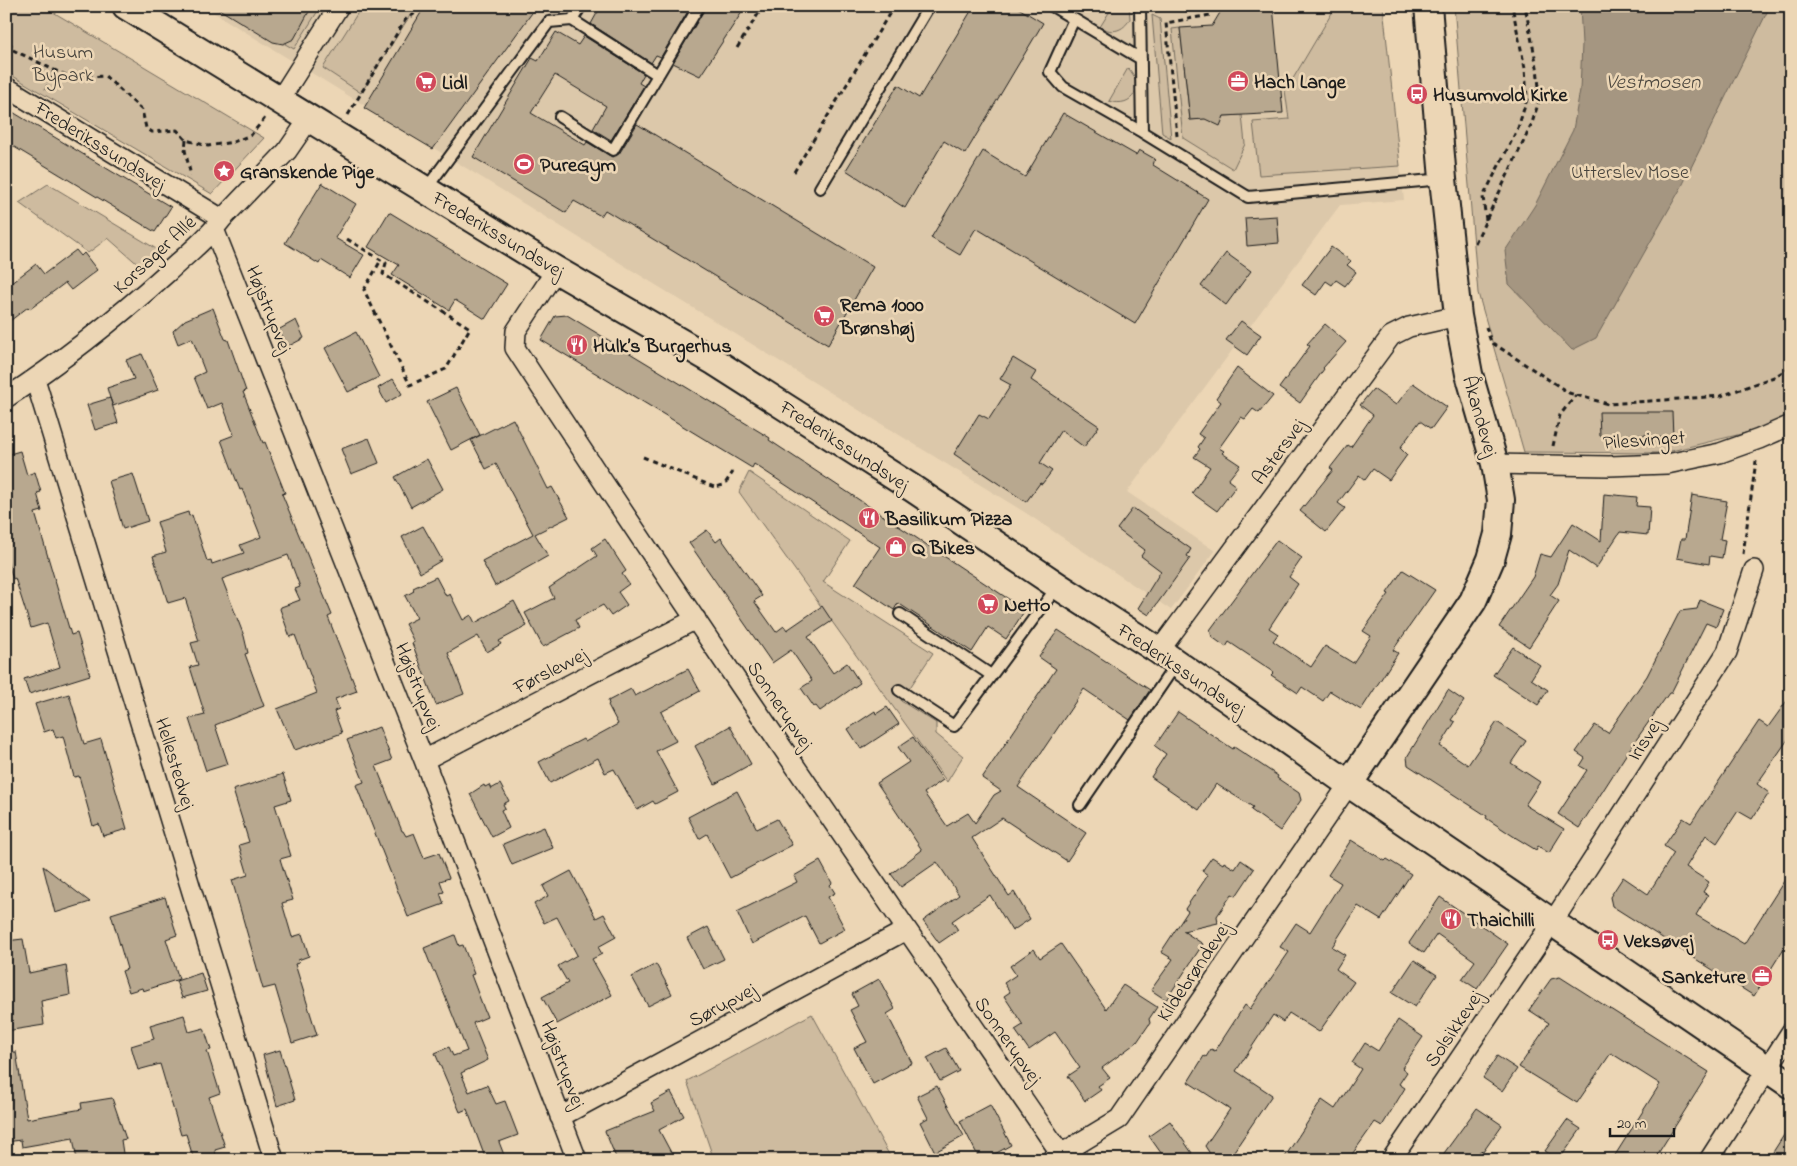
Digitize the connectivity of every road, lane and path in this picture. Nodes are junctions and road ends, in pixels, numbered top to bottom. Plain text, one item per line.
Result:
1 (126, 6) edge
2 (339, 6) edge
3 (419, 6) edge
4 (581, 6) edge
5 (699, 6) edge
6 (763, 6) edge
7 (894, 6) edge
8 (929, 6) edge
9 (1052, 6) edge
10 (1140, 6) edge
11 (1214, 6) edge
12 (1428, 6) edge
13 (1512, 6) edge
14 (1525, 6) edge
15 (1074, 19) junction
16 (572, 20) junction
17 (6, 33) edge
18 (737, 48) dead end
19 (1141, 59) junction
20 (658, 75) junction
21 (6, 86) edge
22 (279, 101) junction
23 (560, 117) dead end
24 (309, 119) junction
25 (1142, 132) junction
26 (336, 135) junction
27 (186, 140) junction
28 (1174, 152) junction
29 (794, 172) dead end
30 (1443, 178) junction
31 (820, 188) dead end
32 (426, 190) junction
33 (182, 195) junction
34 (1486, 221) junction
35 (218, 224) junction
36 (347, 239) dead end
37 (1474, 246) dead end
38 (381, 260) junction
39 (556, 270) junction
40 (1458, 316) junction
41 (1485, 325) dead end
42 (1791, 366) edge
43 (35, 379) junction
44 (1576, 395) junction
45 (6, 398) edge
46 (1791, 425) edge
47 (1759, 439) junction
48 (643, 457) dead end
49 (1496, 464) junction
50 (1549, 465) junction
51 (733, 472) dead end
52 (1754, 570) joint
53 (1058, 586) junction
54 (900, 614) dead end
55 (696, 619) junction
56 (1168, 657) junction
57 (991, 676) junction
58 (899, 690) dead end
59 (424, 760) junction
60 (1349, 784) junction
61 (1080, 805) dead end
62 (1552, 923) junction
63 (906, 930) junction
64 (1791, 1032) edge
65 (1768, 1070) junction
66 (1791, 1085) edge
67 (560, 1117) junction
68 (1059, 1158) edge
69 (274, 1160) edge
70 (577, 1160) edge
71 (1391, 1160) edge
72 (1709, 1160) edge

1 - 22 main road, Frederikssundsvej
2 - 22 street
3 - 26 path
4 - 16 lane
5 - 20 lane
6 - 18 path
7 - 29 path
8 - 31 lane
9 - 15 lane
10 - 19 lane
11 - 28 path
12 - 30 main road, Åkandevej
13 - 34 path
14 - 34 path
15 - 19 lane
15 - 25 lane
16 - 20 lane
16 - 32 lane
17 - 27 path
19 - 25 lane
20 - 23 lane
21 - 33 street, Frederikssundsvej
22 - 24 main road, Frederikssundsvej
22 - 27 path
24 - 26 main road, Frederikssundsvej
24 - 35 street, Korsager Allé
25 - 28 lane
26 - 32 main road, Frederikssundsvej
27 - 33 path
28 - 30 lane
30 - 40 main road, Åkandevej
32 - 39 main road, Frederikssundsvej
33 - 35 street, Frederikssundsvej
34 - 37 path
35 - 43 street, Korsager Allé
35 - 59 street, Højstrupvej
36 - 38 path
38 - 38 path
39 - 53 main road, Frederikssundsvej
39 - 55 street, Sonnerupvej
40 - 49 main road, Åkandevej
40 - 56 street, Astersvej
41 - 44 path
42 - 44 path
43 - 45 street, Korsager Allé
43 - 69 street, Hellestedvej
44 - 50 path
46 - 47 street, Pilesvinget
47 - 50 street, Pilesvinget
47 - 52 path
48 - 51 path
49 - 50 street, Pilesvinget
49 - 60 main road, Åkandevej
52 - 62 street, Irisvej
53 - 56 main road, Frederikssundsvej
53 - 57 lane
54 - 57 lane
55 - 59 street, Førslevvej
55 - 63 street, Sonnerupvej
56 - 60 main road, Frederikssundsvej
56 - 61 lane
57 - 58 lane
59 - 67 street, Højstrupvej
60 - 62 main road, Frederikssundsvej
60 - 68 street, Kildebrøndevej
62 - 65 main road, Frederikssundsvej
62 - 71 street, Solsikkevej
63 - 67 street, Sørupvej
63 - 68 street, Sonnerupvej
64 - 65 street
65 - 66 main road, Frederikssundsvej
65 - 72 street
67 - 70 street, Højstrupvej

